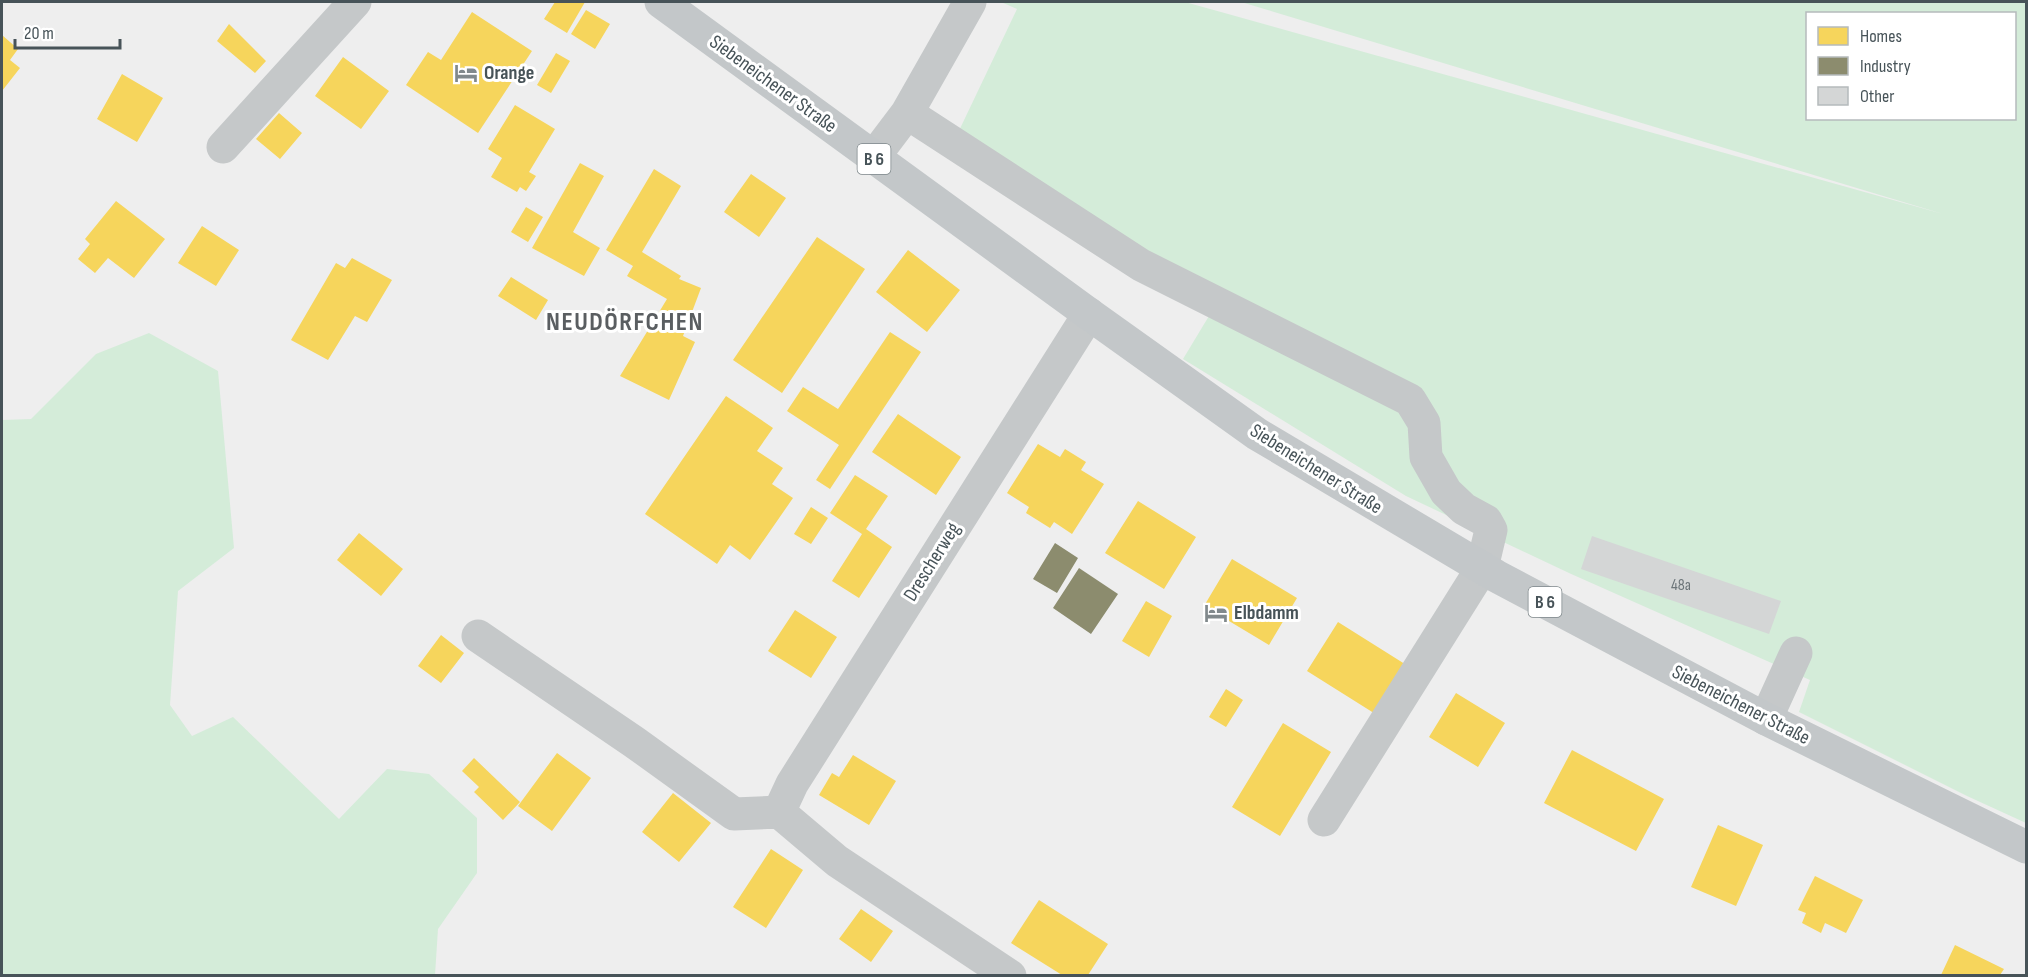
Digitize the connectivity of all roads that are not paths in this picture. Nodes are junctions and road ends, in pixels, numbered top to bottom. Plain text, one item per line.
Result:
1 (355, 2) edge
2 (661, 2) edge
3 (970, 2) edge
4 (907, 112) junction
5 (224, 147) dead end
6 (873, 158) junction
7 (1089, 314) junction
8 (1482, 568) junction
9 (478, 636) dead end
10 (1796, 652) dead end
11 (1766, 719) junction
12 (779, 812) junction
13 (1324, 820) dead end
14 (2026, 847) edge
15 (1010, 975) edge

1 - 5 street
2 - 6 main road, Siebeneichener Straße / B 6
3 - 4 street
4 - 6 street
4 - 8 street
6 - 7 main road, Siebeneichener Straße / B 6
7 - 8 main road, Siebeneichener Straße / B 6
7 - 12 street, Drescherweg
8 - 11 main road, Siebeneichener Straße / B 6
8 - 13 street
9 - 12 street
10 - 11 street
11 - 14 main road, Siebeneichener Straße / B 6
12 - 15 street

